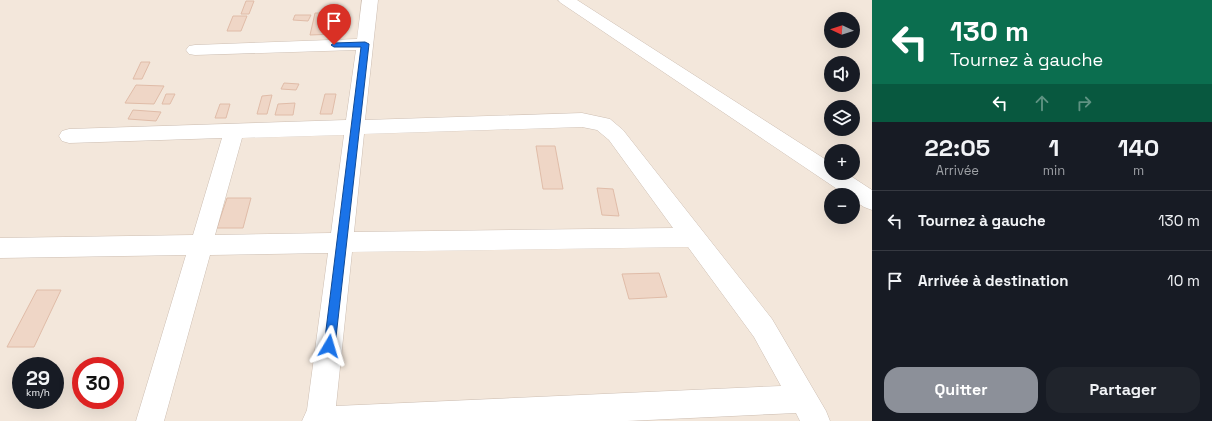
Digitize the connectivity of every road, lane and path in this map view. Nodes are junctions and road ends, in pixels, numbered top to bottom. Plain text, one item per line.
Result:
1 (370, 0) edge
2 (566, 0) edge
3 (365, 44) junction
4 (195, 50) dead end
5 (355, 127) junction
6 (234, 131) junction
7 (69, 136) dead end
8 (872, 201) edge
9 (694, 237) junction
10 (342, 242) junction
11 (201, 244) junction
12 (0, 248) edge
13 (810, 410) edge
14 (150, 421) edge
15 (316, 421) edge
16 (320, 421) edge

1 - 3 street
2 - 8 street
3 - 4 street
3 - 5 street
5 - 6 street
5 - 9 street
5 - 10 street
6 - 7 street
6 - 11 street
9 - 10 street
9 - 13 street
10 - 11 street
10 - 16 street
11 - 12 street
11 - 14 street
13 - 16 street
15 - 16 street

